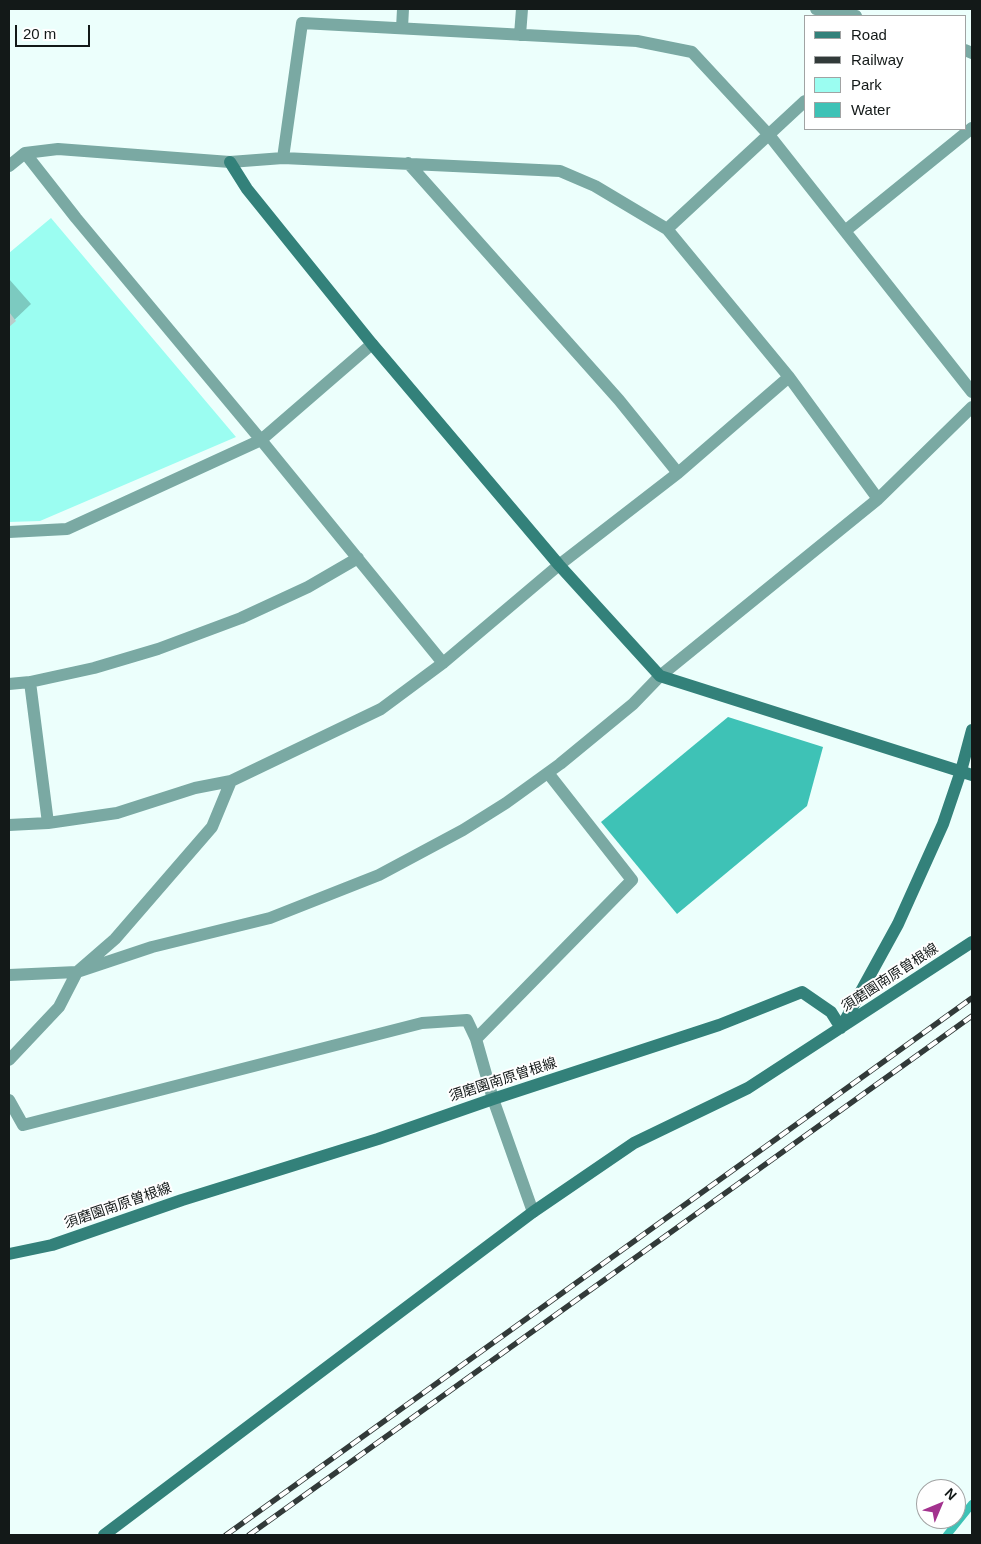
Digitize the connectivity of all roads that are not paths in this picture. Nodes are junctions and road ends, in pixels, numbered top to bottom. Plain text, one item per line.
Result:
1 (403, 9) edge
2 (522, 9) edge
3 (816, 9) edge
4 (850, 15) edge
5 (402, 28) junction
6 (520, 35) junction
7 (804, 102) edge
8 (972, 128) edge
9 (769, 135) junction
10 (25, 153) junction
11 (283, 158) junction
12 (230, 162) junction
13 (408, 163) junction
14 (9, 166) edge
15 (667, 229) junction
16 (845, 230) junction
17 (372, 344) junction
18 (789, 377) junction
19 (972, 392) edge
20 (972, 407) edge
21 (261, 440) junction
22 (678, 473) junction
23 (878, 499) junction
24 (9, 532) edge
25 (358, 558) junction
26 (559, 565) junction
27 (443, 663) junction
28 (660, 676) junction
29 (30, 682) junction
30 (9, 684) edge
31 (972, 730) edge
32 (548, 773) junction
33 (966, 773) edge
34 (231, 781) junction
35 (48, 823) junction
36 (9, 825) edge
37 (972, 942) edge
38 (77, 972) junction
39 (9, 974) edge
40 (841, 1028) junction
41 (476, 1039) junction
42 (9, 1060) edge
43 (492, 1099) junction
44 (9, 1100) edge
45 (533, 1212) junction
46 (9, 1254) edge
47 (104, 1535) edge

1 - 5 street
2 - 6 street
3 - 4 street
5 - 6 street
5 - 11 street
6 - 9 street
7 - 9 street
8 - 16 street
9 - 15 street
9 - 16 street
10 - 12 street
10 - 14 street
10 - 21 street
11 - 12 street
11 - 13 street
12 - 17 street
13 - 15 street
13 - 22 street
15 - 18 street
16 - 19 street
17 - 21 street
17 - 26 street
18 - 22 street
18 - 23 street
20 - 23 street
21 - 24 street
21 - 25 street
22 - 26 street
23 - 28 street
25 - 27 street
25 - 29 street
26 - 27 street
26 - 28 street
27 - 34 street
28 - 32 street
28 - 33 street
29 - 30 street
29 - 35 street
31 - 33 street
32 - 38 street
32 - 41 street
33 - 40 street
34 - 35 street
34 - 38 street
35 - 36 street
37 - 40 street, 須磨園南原曽根線
38 - 39 street
38 - 42 street
40 - 43 street, 須磨園南原曽根線
40 - 45 street
41 - 43 street
41 - 44 street
43 - 45 street
43 - 46 street, 須磨園南原曽根線
45 - 47 street

